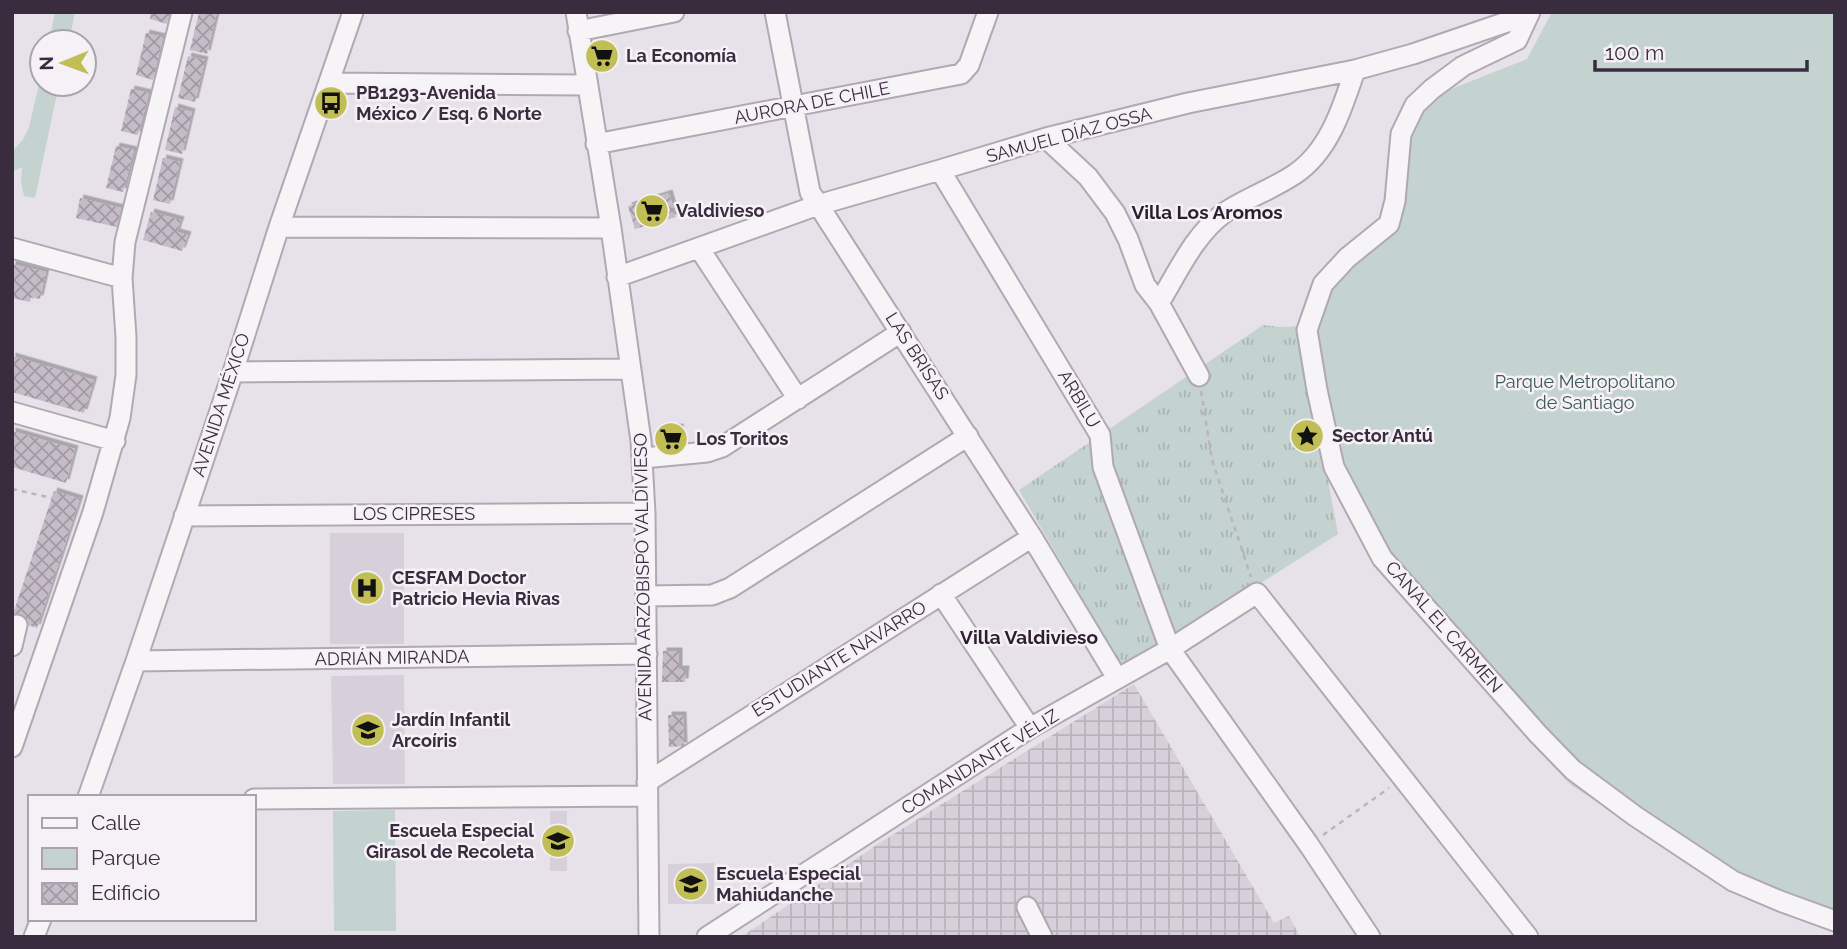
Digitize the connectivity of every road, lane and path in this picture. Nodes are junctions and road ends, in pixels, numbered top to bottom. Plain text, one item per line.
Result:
1 (182, 12) edge
2 (353, 12) edge
3 (674, 12) edge
4 (775, 12) edge
5 (988, 12) edge
6 (1528, 14) edge
7 (577, 22) edge
8 (1356, 71) junction
9 (329, 83) junction
10 (587, 85) junction
11 (793, 107) junction
12 (1046, 138) junction
13 (596, 144) junction
14 (940, 170) junction
15 (818, 205) junction
16 (279, 228) junction
17 (611, 228) junction
18 (12, 248) edge
19 (699, 248) junction
20 (617, 277) junction
21 (122, 278) junction
22 (1159, 303) junction
23 (901, 332) junction
24 (631, 369) junction
25 (233, 372) junction
26 (1199, 376) joint
27 (798, 399) junction
28 (12, 412) edge
29 (968, 436) junction
30 (115, 441) junction
31 (643, 458) junction
32 (12, 489) edge
33 (52, 498) dead end
34 (645, 513) junction
35 (184, 516) junction
36 (1032, 537) junction
37 (1257, 593) junction
38 (941, 594) junction
39 (646, 596) junction
40 (17, 625) dead end
41 (12, 646) edge
42 (1170, 649) junction
43 (647, 654) junction
44 (136, 661) junction
45 (1117, 678) junction
46 (1030, 728) junction
47 (12, 747) edge
48 (1403, 778) junction
49 (647, 789) junction
50 (89, 795) edge
51 (256, 799) edge
52 (1309, 845) junction
53 (1027, 907) dead end
54 (1835, 921) edge
55 (649, 937) edge
56 (706, 937) edge
57 (1042, 937) edge
58 (1370, 937) edge
59 (1528, 937) edge

1 - 21 street
2 - 9 street, AVENIDA MÉXICO
3 - 7 street
4 - 11 street, LAS BRISAS
5 - 11 street, AURORA DE CHILE
6 - 8 street, SAMUEL DÍAZ OSSA
6 - 54 street, CANAL EL CARMEN
7 - 10 street, AVENIDA ARZOBISPO VALDIVIESO
8 - 12 street, SAMUEL DÍAZ OSSA
8 - 22 street
9 - 10 street
9 - 16 street, AVENIDA MÉXICO
10 - 13 street, AVENIDA ARZOBISPO VALDIVIESO
11 - 13 street, AURORA DE CHILE
11 - 15 street, LAS BRISAS
12 - 14 street, SAMUEL DÍAZ OSSA
12 - 22 street
13 - 17 street, AVENIDA ARZOBISPO VALDIVIESO
14 - 15 street, SAMUEL DÍAZ OSSA
14 - 42 street, ARBILU
15 - 19 street, SAMUEL DÍAZ OSSA
15 - 23 street, LAS BRISAS
16 - 17 street
16 - 25 street, AVENIDA MÉXICO
17 - 20 street, AVENIDA ARZOBISPO VALDIVIESO
18 - 21 street
19 - 20 street, SAMUEL DÍAZ OSSA
19 - 27 street
20 - 24 street, AVENIDA ARZOBISPO VALDIVIESO
21 - 30 street
22 - 26 street
23 - 27 street
23 - 29 street, LAS BRISAS
24 - 25 street
24 - 31 street, AVENIDA ARZOBISPO VALDIVIESO
25 - 35 street, AVENIDA MÉXICO
26 - 37 path
27 - 31 street
28 - 30 street
29 - 36 street, LAS BRISAS
29 - 39 street
30 - 47 street
31 - 34 street, AVENIDA ARZOBISPO VALDIVIESO
32 - 33 path
34 - 35 street, LOS CIPRESES
34 - 39 street, AVENIDA ARZOBISPO VALDIVIESO
35 - 44 street, AVENIDA MÉXICO
36 - 38 street, ESTUDIANTE NAVARRO
36 - 45 street, LAS BRISAS
37 - 42 street, COMANDANTE VÉLIZ
37 - 48 street
38 - 46 street
38 - 49 street, ESTUDIANTE NAVARRO
39 - 43 street, AVENIDA ARZOBISPO VALDIVIESO
40 - 41 street
42 - 45 street, COMANDANTE VÉLIZ
42 - 52 street, ARBILU
43 - 44 street, ADRIÁN MIRANDA
43 - 49 street, AVENIDA ARZOBISPO VALDIVIESO
44 - 50 street, AVENIDA MÉXICO
45 - 46 street, COMANDANTE VÉLIZ
46 - 56 street, COMANDANTE VÉLIZ
48 - 52 path
48 - 59 street
49 - 51 street
49 - 55 street, AVENIDA ARZOBISPO VALDIVIESO
52 - 58 street, ARBILU
53 - 57 street

